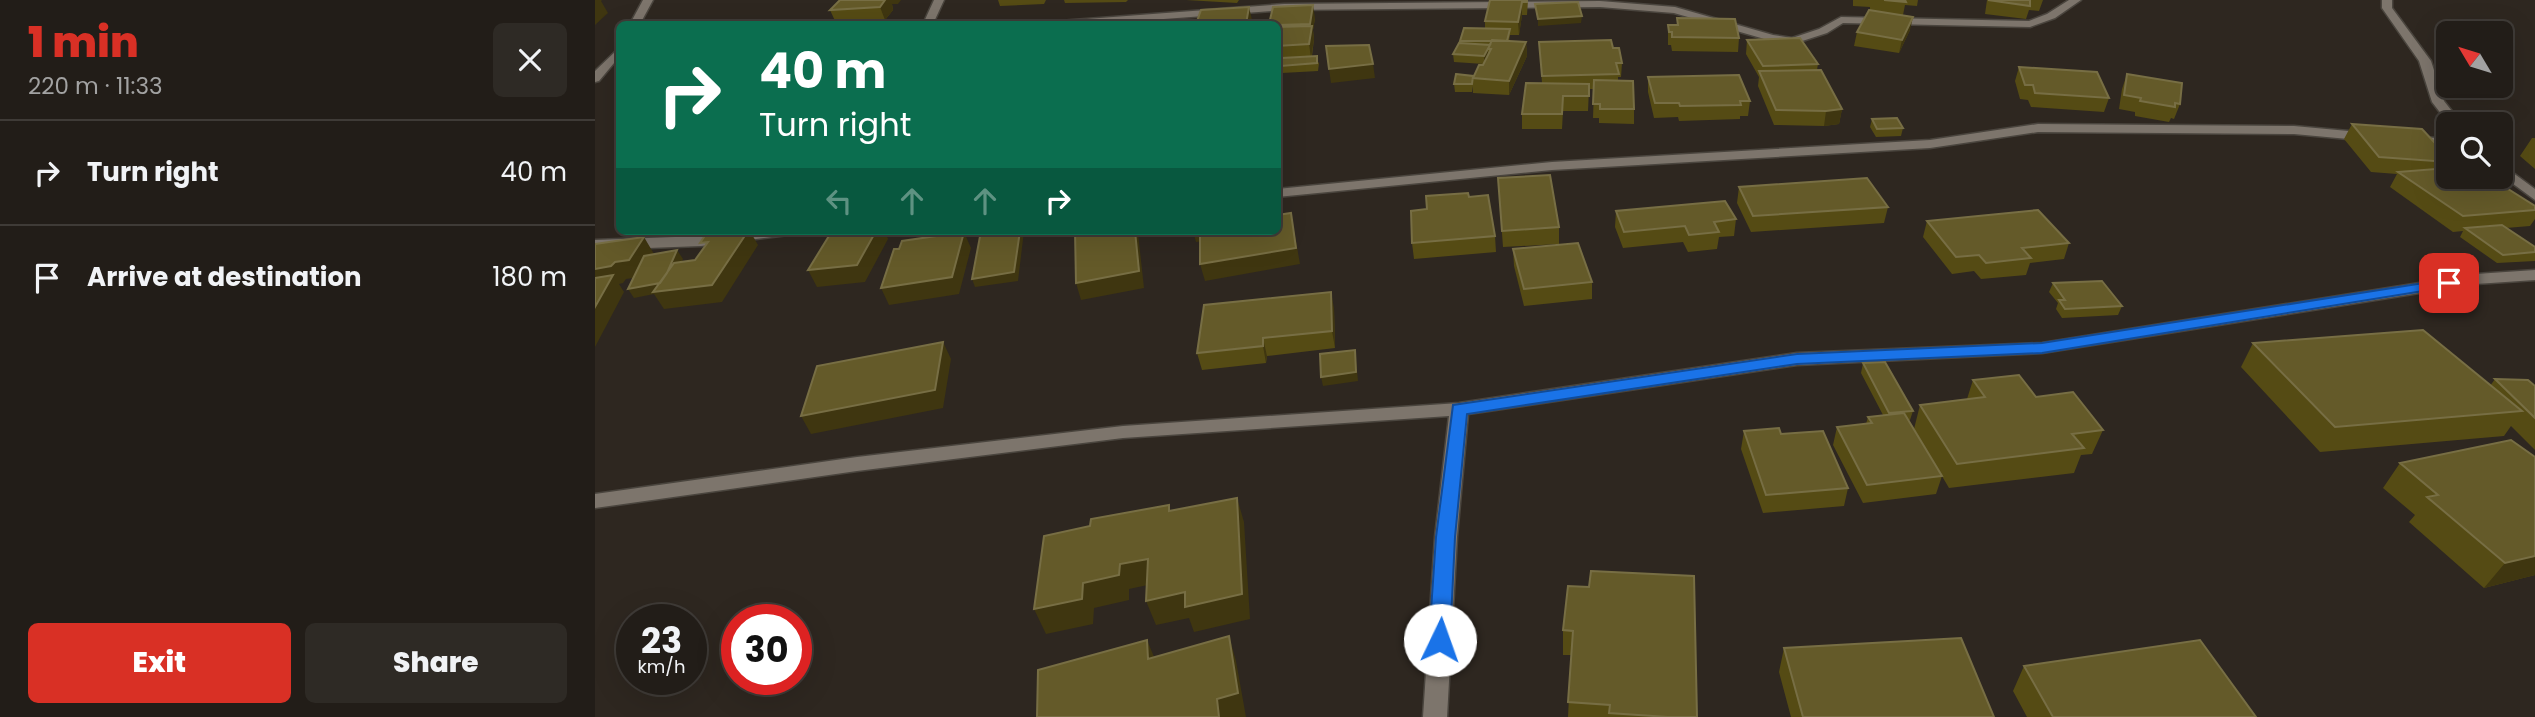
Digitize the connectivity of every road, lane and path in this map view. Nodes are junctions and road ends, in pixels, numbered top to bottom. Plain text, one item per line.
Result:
1 (648, 0) edge
2 (939, 0) edge
3 (2076, 0) edge
4 (2387, 0) edge
5 (1180, 20) edge
6 (637, 21) edge
7 (929, 21) edge
8 (1150, 21) edge
9 (616, 55) edge
10 (595, 78) edge
11 (2446, 112) edge
12 (2436, 142) edge
13 (2513, 178) edge
14 (1281, 193) edge
15 (2535, 196) edge
16 (753, 235) edge
17 (595, 245) edge
18 (2535, 275) edge
19 (1459, 409) junction
20 (595, 502) edge
21 (1435, 717) edge

1 - 6 street
2 - 7 street
3 - 5 street
4 - 11 street
5 - 8 street
9 - 10 street
12 - 14 street
13 - 15 street
16 - 17 street
18 - 19 street
19 - 20 street
19 - 21 street

